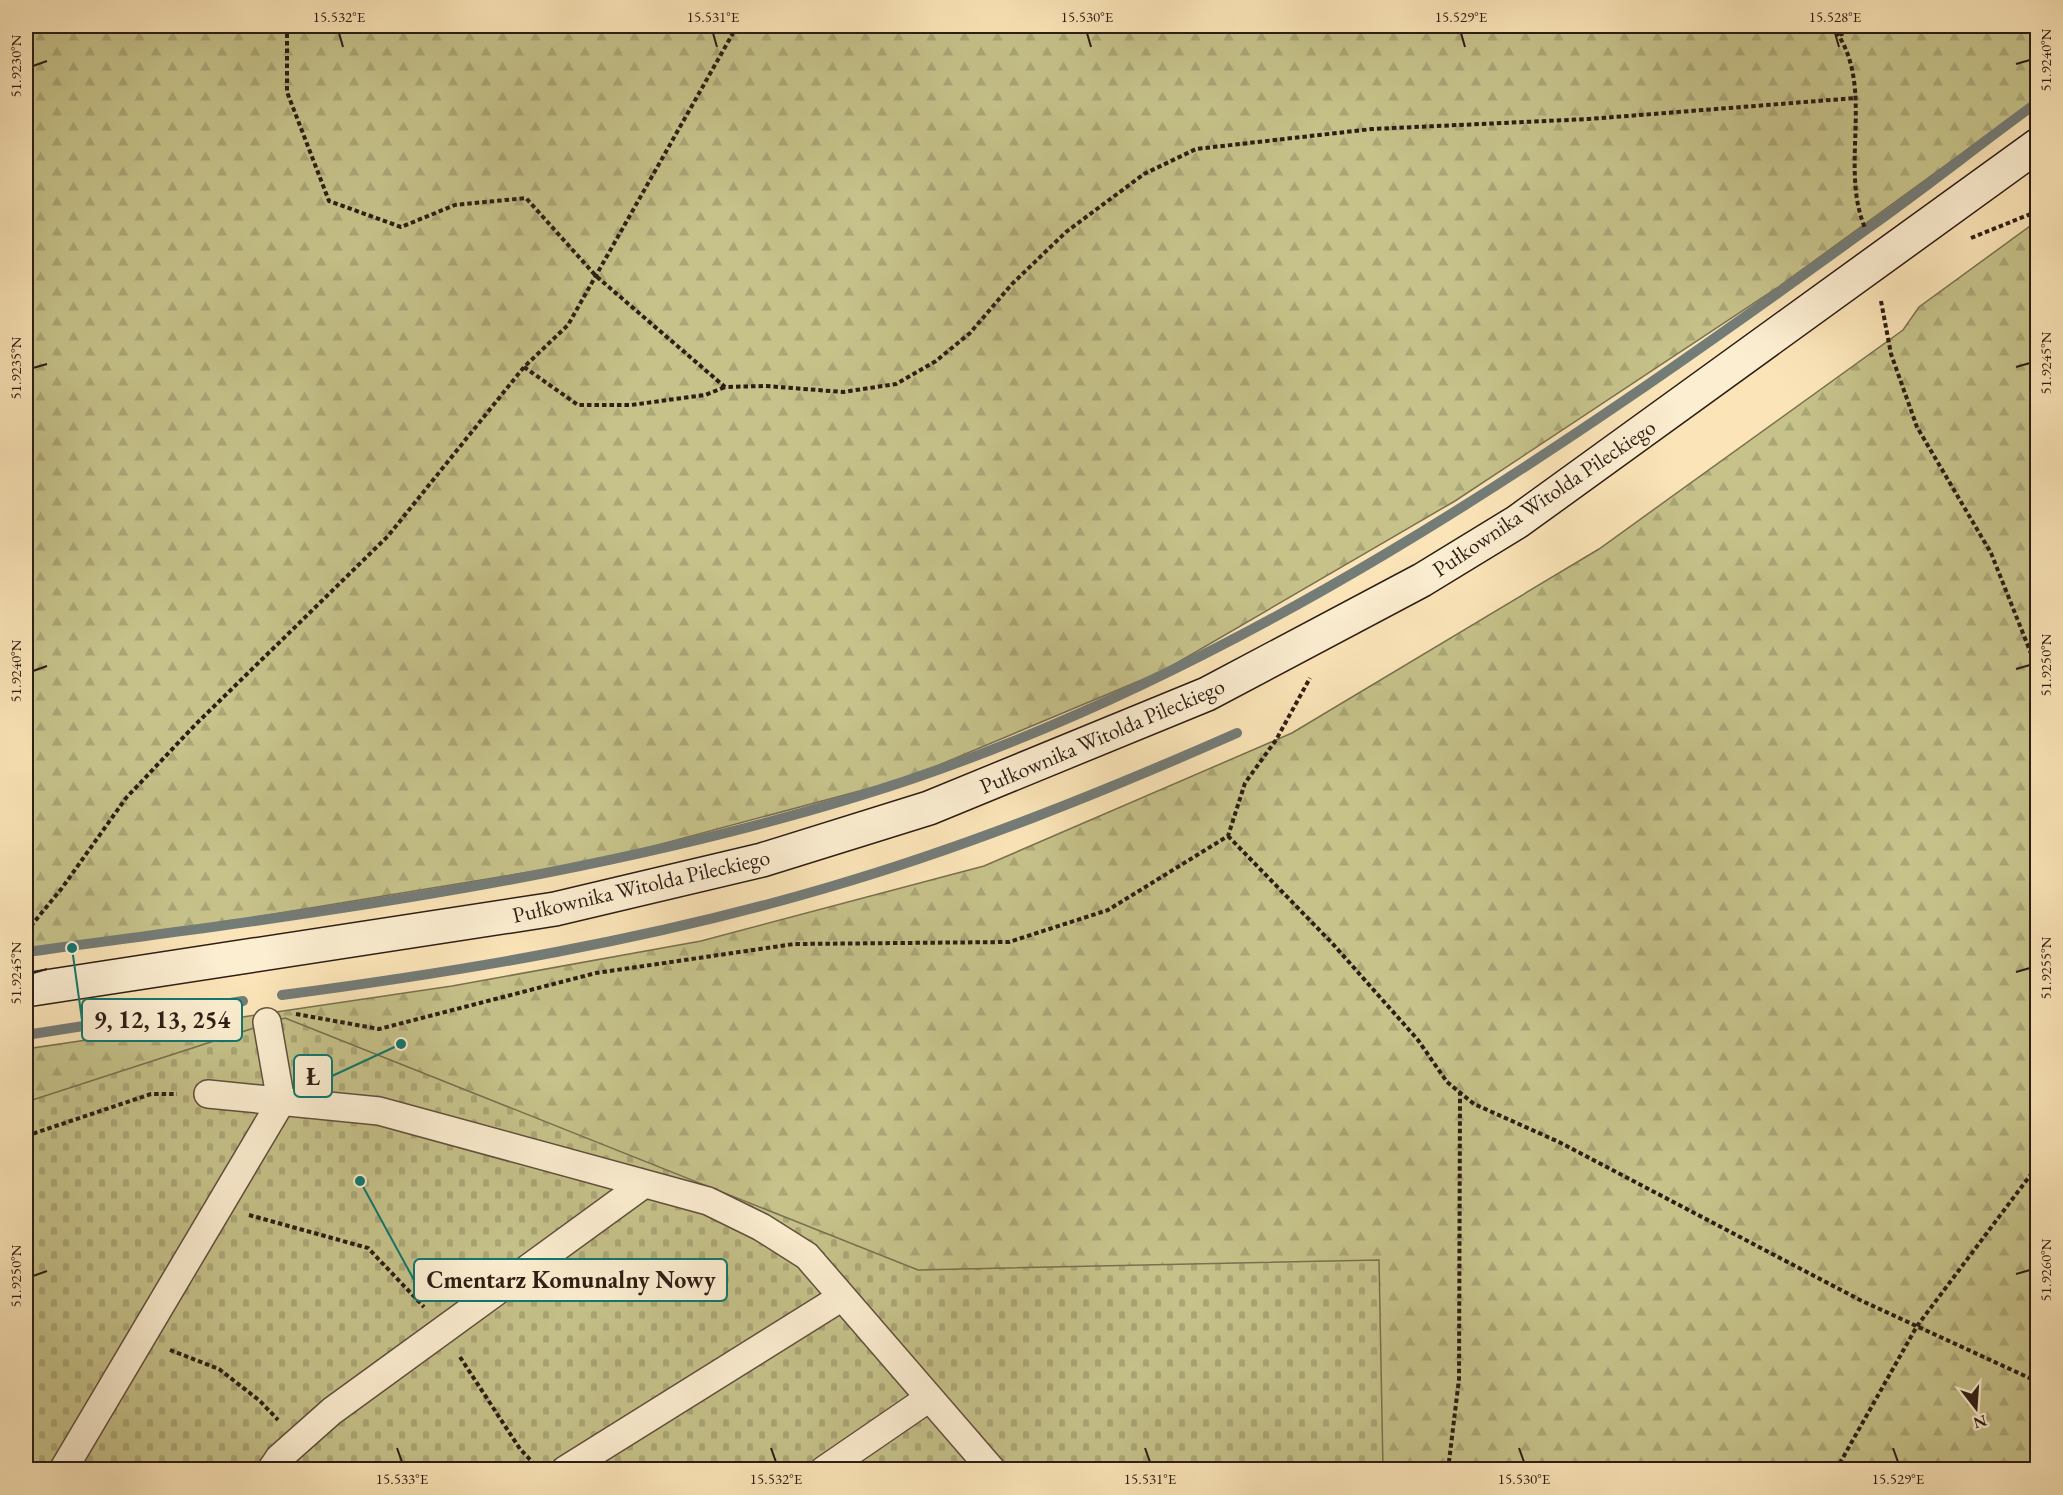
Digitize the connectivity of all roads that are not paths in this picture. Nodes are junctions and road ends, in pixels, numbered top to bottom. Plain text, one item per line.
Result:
1 (2037, 145) edge
2 (26, 990) edge
3 (267, 1022) dead end
4 (208, 1094) road end
5 (281, 1102) junction
6 (644, 1184) junction
7 (842, 1297) junction
8 (929, 1398) junction
9 (63, 1470) edge
10 (271, 1470) edge
11 (565, 1470) edge
12 (824, 1470) edge
13 (992, 1470) edge

1 - 2 street, Pułkownika Witolda Pileckiego
3 - 5 street
4 - 5 street
5 - 6 street
5 - 9 street
6 - 7 street
6 - 10 street
7 - 8 street
7 - 11 street
8 - 12 street
8 - 13 street

